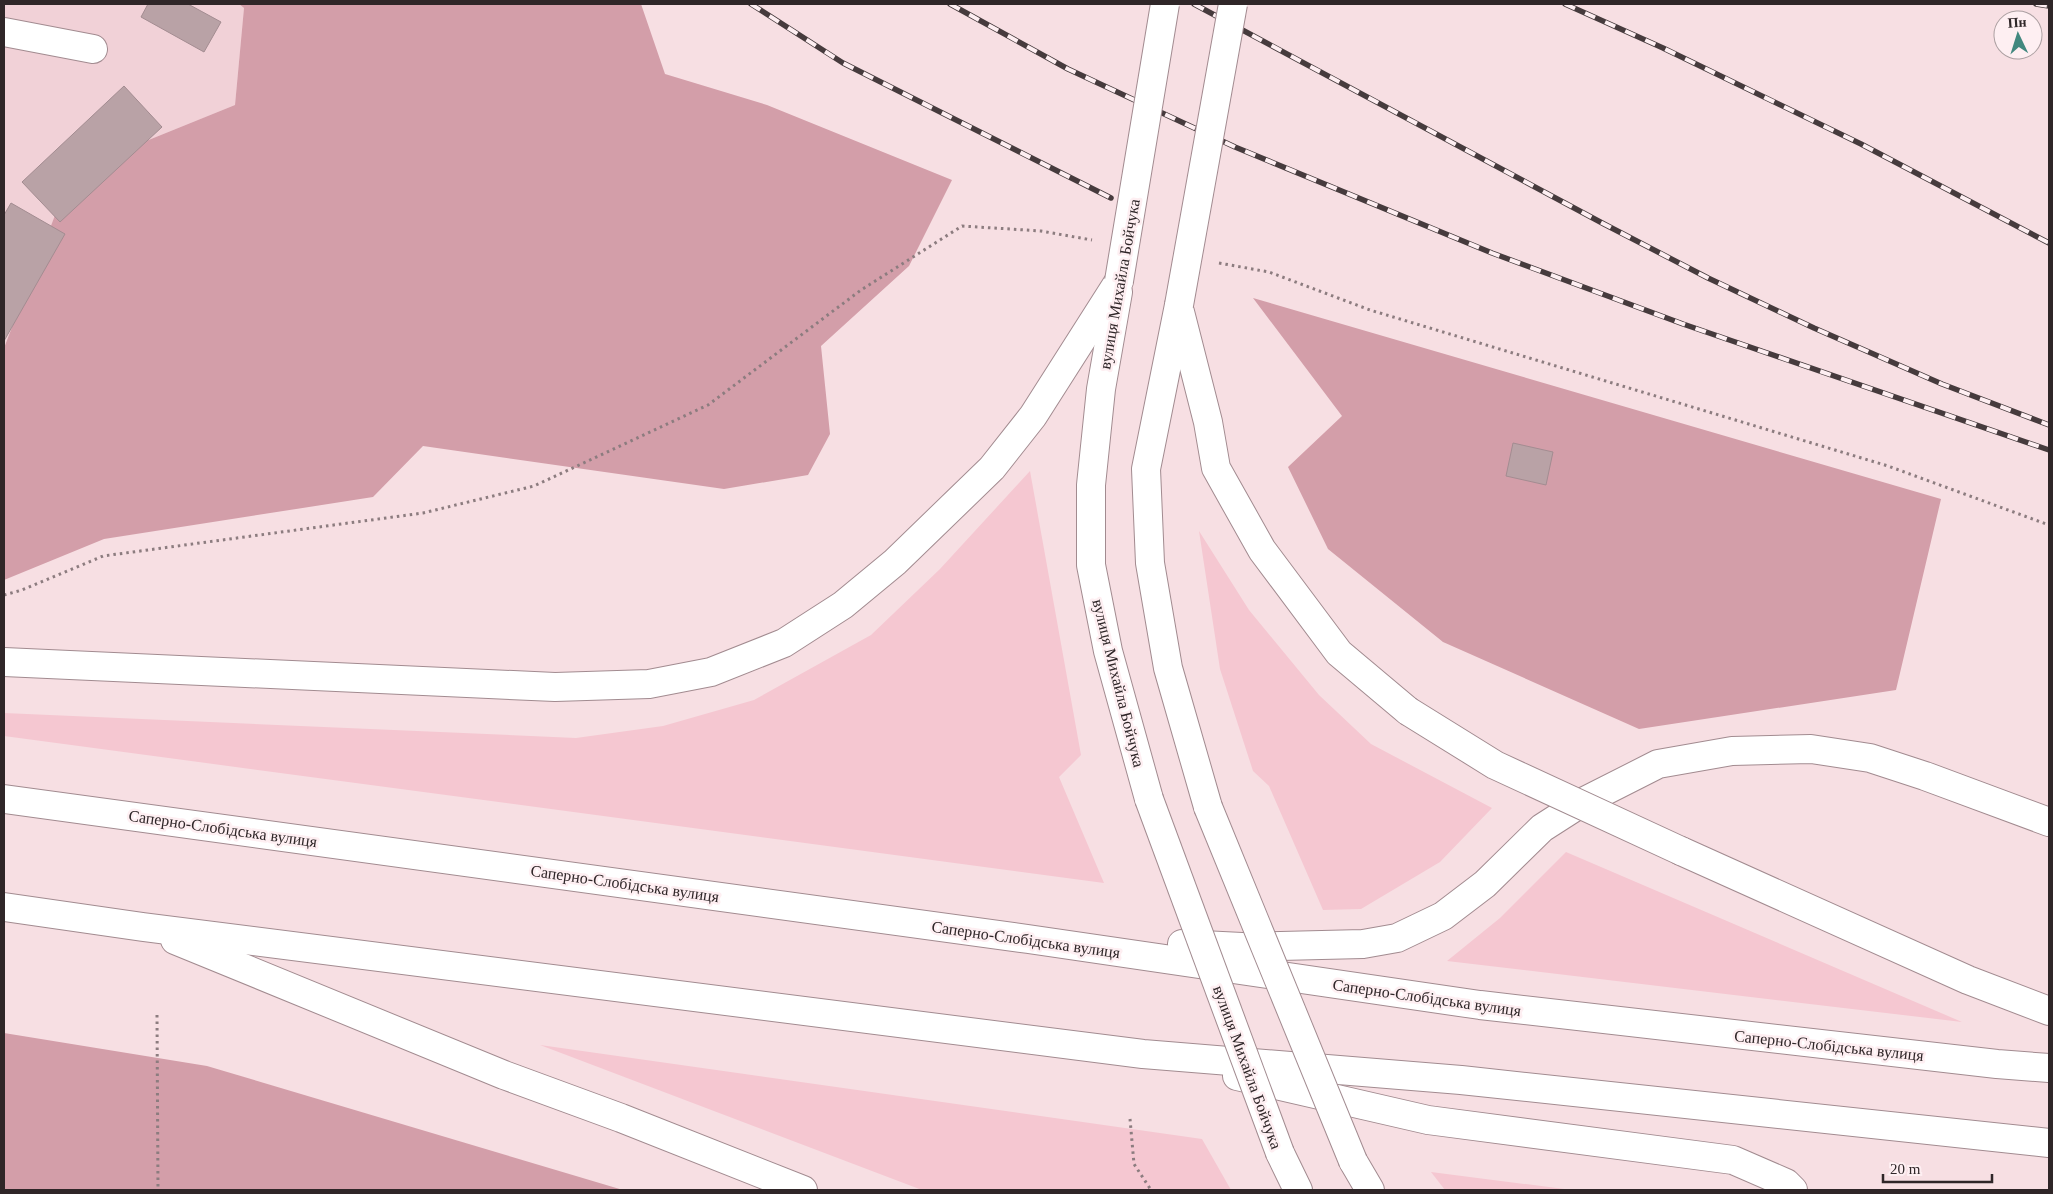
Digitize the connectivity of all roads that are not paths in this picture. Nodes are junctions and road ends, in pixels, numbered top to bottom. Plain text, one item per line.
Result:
1 (1165, 4) edge
2 (1233, 4) edge
3 (4, 32) edge
4 (93, 49) dead end
5 (1120, 281) junction
6 (1179, 305) junction
7 (4, 662) edge
8 (4, 799) edge
9 (2049, 822) edge
10 (4, 907) edge
11 (143, 927) junction
12 (1028, 939) junction
13 (2049, 1011) edge
14 (1143, 1054) junction
15 (2049, 1068) edge
16 (2049, 1143) edge
17 (803, 1190) edge
18 (1298, 1190) edge
19 (1370, 1190) edge
20 (1793, 1190) edge

1 - 5 main road, вулиця Михайла Бойчука, bridge
2 - 6 main road, bridge
3 - 4 main road
5 - 7 main road
5 - 18 main road, вулиця Михайла Бойчука, bridge
6 - 13 main road, bridge
6 - 19 main road, bridge
8 - 12 main road, Саперно-Слобідська вулиця
9 - 12 main road
10 - 11 main road
11 - 14 main road
11 - 17 main road
12 - 15 main road, Саперно-Слобідська вулиця
14 - 16 main road
14 - 20 main road

